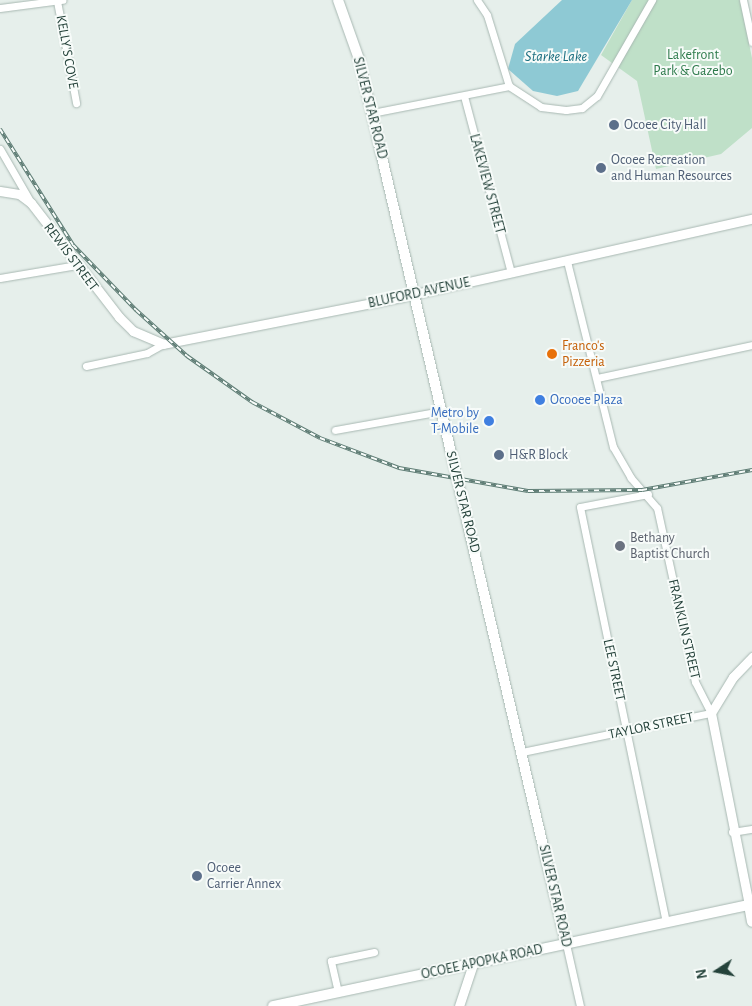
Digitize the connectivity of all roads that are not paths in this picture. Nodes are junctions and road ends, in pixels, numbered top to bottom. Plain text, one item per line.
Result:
1 (60, 0) edge
2 (338, 0) edge
3 (477, 0) edge
4 (652, 0) edge
5 (743, 0) edge
6 (0, 8) edge
7 (751, 34) edge
8 (752, 42) edge
9 (509, 86) junction
10 (464, 96) junction
11 (76, 103) dead end
12 (372, 113) junction
13 (0, 149) edge
14 (0, 191) edge
15 (31, 203) junction
16 (752, 219) edge
17 (567, 261) junction
18 (77, 265) junction
19 (511, 273) junction
20 (0, 278) edge
21 (414, 295) junction
22 (163, 344) junction
23 (752, 345) edge
24 (86, 366) dead end
25 (597, 378) junction
26 (442, 411) junction
27 (335, 430) dead end
28 (648, 494) junction
29 (752, 657) edge
30 (711, 713) junction
31 (626, 731) junction
32 (522, 752) junction
33 (752, 829) edge
34 (732, 832) junction
35 (750, 904) edge
36 (666, 922) junction
37 (752, 922) edge
38 (566, 944) junction
39 (374, 952) dead end
40 (473, 964) junction
41 (338, 992) junction
42 (273, 1006) edge
43 (459, 1006) edge
44 (580, 1006) edge

1 - 6 street
1 - 11 street, KELLY'S COVE
2 - 12 main road, SILVER STAR ROAD
3 - 9 street
4 - 9 street
5 - 7 street
7 - 8 street
9 - 10 street
10 - 12 street
10 - 19 street, LAKEVIEW STREET
12 - 21 main road, SILVER STAR ROAD
13 - 15 street, REWIS STREET
14 - 15 street
15 - 18 street, REWIS STREET
16 - 17 street, BLUFORD AVENUE
17 - 19 street, BLUFORD AVENUE
17 - 25 street, FRANKLIN STREET
18 - 20 street
18 - 22 street, REWIS STREET
19 - 21 street, BLUFORD AVENUE
21 - 22 street, BLUFORD AVENUE
21 - 26 main road, SILVER STAR ROAD
22 - 24 street, BLUFORD AVENUE
23 - 25 street
25 - 28 street, FRANKLIN STREET
26 - 27 street
26 - 32 main road, SILVER STAR ROAD
28 - 30 street, FRANKLIN STREET
28 - 31 street, LEE STREET
29 - 30 street, TAYLOR STREET
30 - 31 street, TAYLOR STREET
30 - 34 street, FRANKLIN STREET
31 - 32 street, TAYLOR STREET
31 - 36 street, LEE STREET
32 - 38 main road, SILVER STAR ROAD
33 - 34 street
34 - 35 street, FRANKLIN STREET
35 - 36 main road, OCOEE APOPKA ROAD
35 - 37 main road, FRANKLIN STREET
36 - 38 main road, OCOEE APOPKA ROAD
38 - 40 main road, OCOEE APOPKA ROAD
38 - 44 street, SILVER STAR ROAD
39 - 41 street
40 - 41 main road, OCOEE APOPKA ROAD
40 - 43 street
41 - 42 main road, OCOEE APOPKA ROAD

